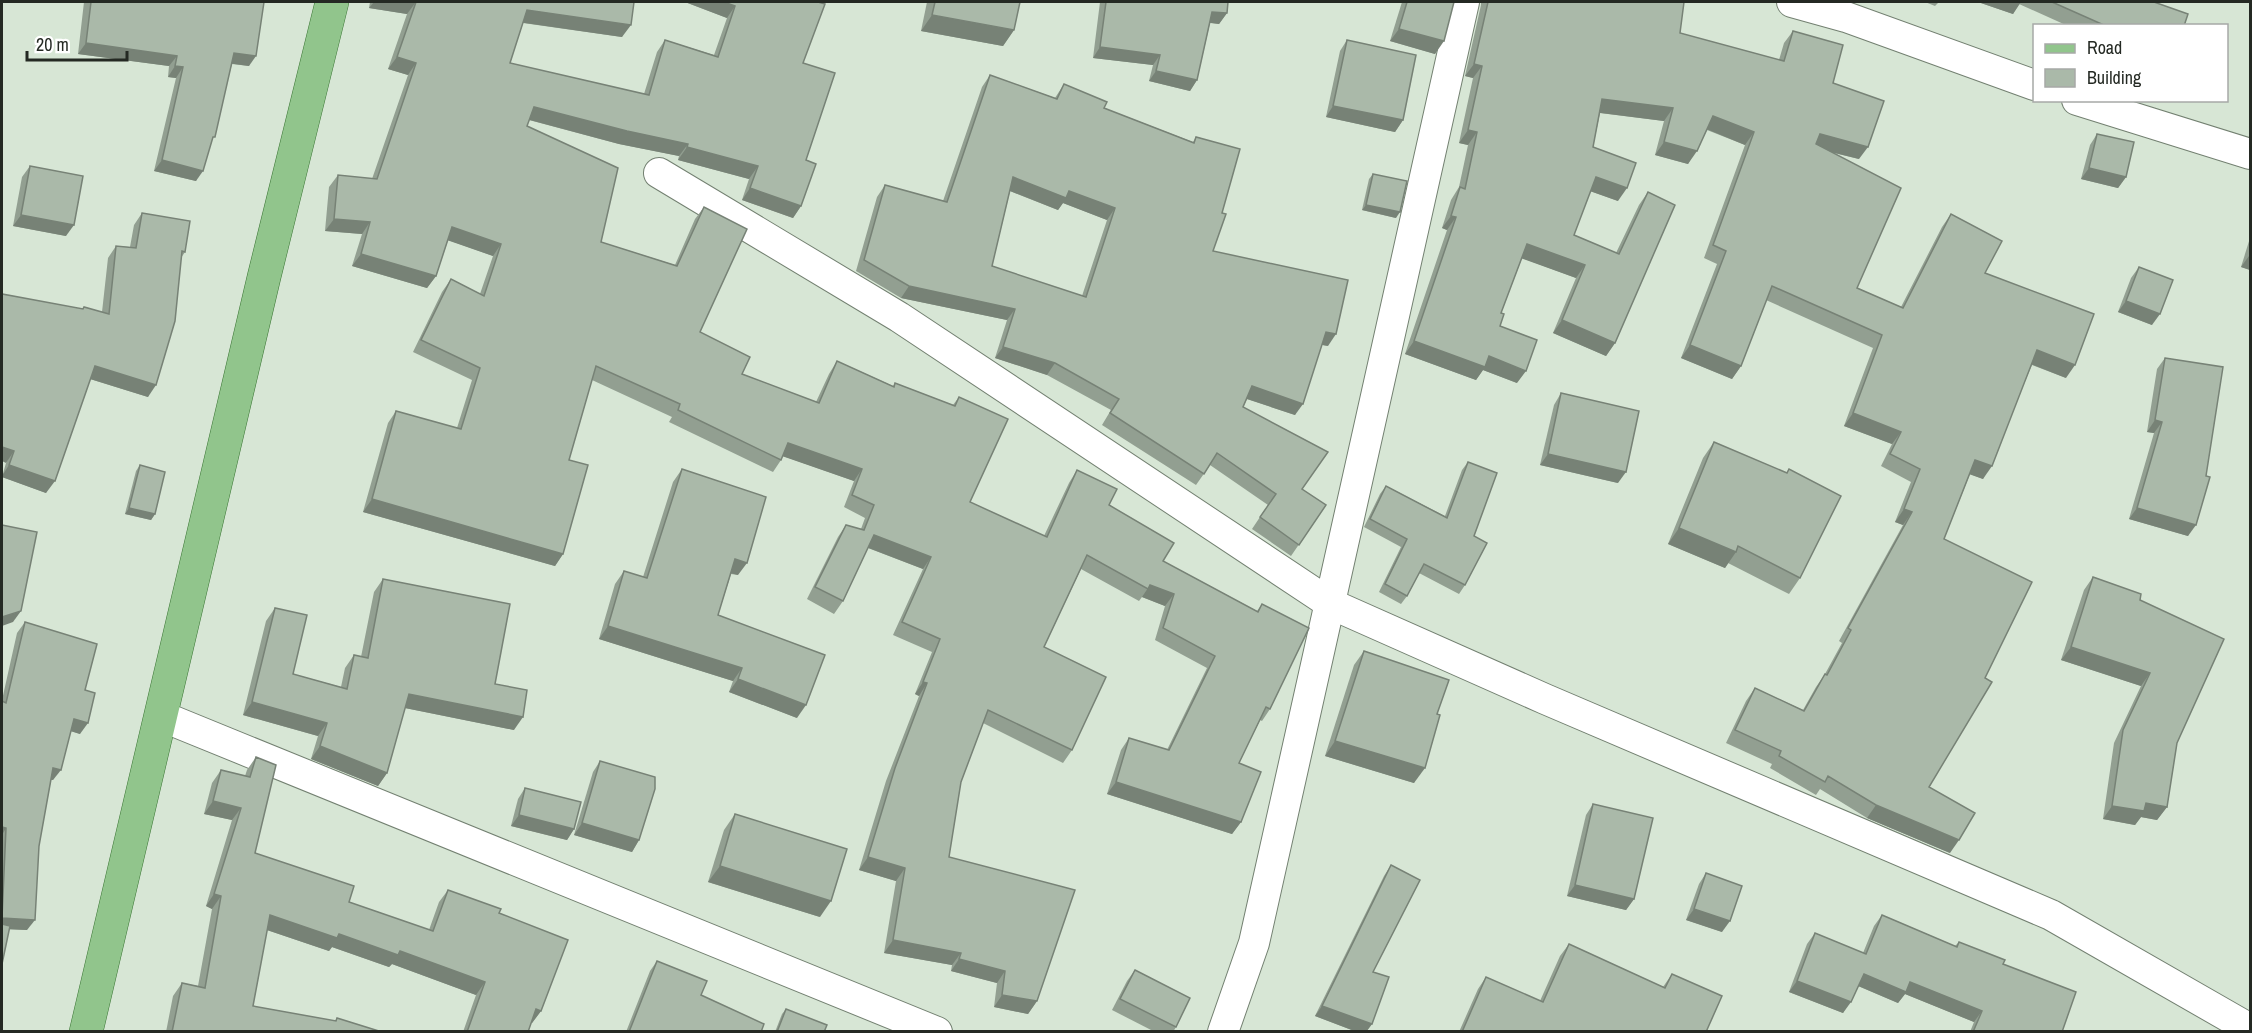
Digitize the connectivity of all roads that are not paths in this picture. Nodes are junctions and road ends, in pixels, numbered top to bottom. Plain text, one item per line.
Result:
1 (332, 2) edge
2 (1464, 2) edge
3 (1792, 2) edge
4 (2033, 85) edge
5 (2083, 102) edge
6 (2250, 154) edge
7 (659, 173) dead end
8 (1331, 604) junction
9 (161, 716) junction
10 (2250, 1029) edge
11 (86, 1032) edge
12 (937, 1032) edge
13 (1223, 1032) edge

1 - 9 main road
2 - 8 street
3 - 4 street
5 - 6 street
7 - 8 street
8 - 10 street
8 - 13 street
9 - 11 main road
9 - 12 street

